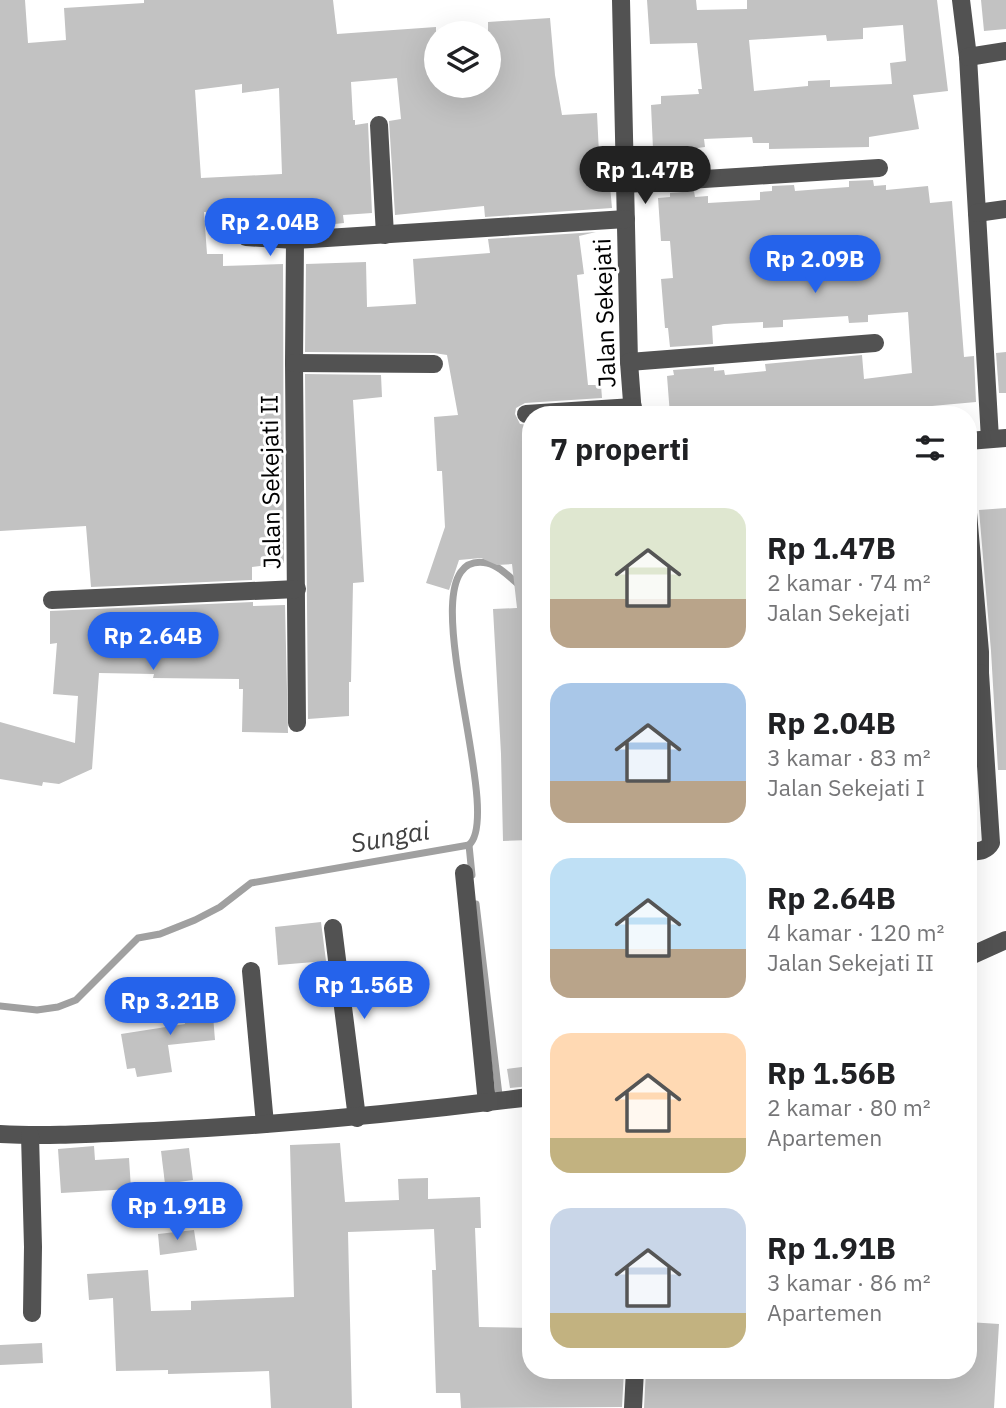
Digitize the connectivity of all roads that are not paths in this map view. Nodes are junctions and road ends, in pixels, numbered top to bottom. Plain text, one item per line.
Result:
1 (621, 0) edge
2 (961, 0) edge
3 (1006, 51) edge
4 (968, 57) junction
5 (379, 125) dead end
6 (879, 168) dead end
7 (625, 184) junction
8 (1006, 209) edge
9 (977, 213) junction
10 (626, 219) junction
11 (385, 234) junction
12 (246, 237) dead end
13 (295, 240) junction
14 (875, 343) dead end
15 (629, 362) junction
16 (294, 363) junction
17 (434, 364) dead end
18 (633, 406) edge
19 (998, 438) edge
20 (977, 440) edge
21 (297, 589) junction
22 (52, 600) dead end
23 (977, 617) edge
24 (977, 662) edge
25 (977, 703) edge
26 (297, 723) dead end
27 (977, 851) edge
28 (464, 873) dead end
29 (333, 928) dead end
30 (1006, 940) edge
31 (977, 953) edge
32 (251, 971) dead end
33 (522, 1098) edge
34 (487, 1103) junction
35 (357, 1118) junction
36 (265, 1124) junction
37 (0, 1133) edge
38 (30, 1135) junction
39 (32, 1313) dead end
40 (635, 1379) edge
41 (633, 1408) edge

1 - 7 street, Jalan Sekejati
2 - 4 street
3 - 4 street
4 - 9 street
5 - 11 street
6 - 7 street
7 - 10 street, Jalan Sekejati
8 - 9 street
9 - 19 street
10 - 11 street
10 - 15 street, Jalan Sekejati
11 - 13 street
12 - 13 street
13 - 16 street, Jalan Sekejati II
14 - 15 street
15 - 18 street, Jalan Sekejati
16 - 17 street
16 - 21 street, Jalan Sekejati II
19 - 20 street
21 - 22 street
21 - 26 street, Jalan Sekejati II
23 - 24 street
25 - 27 street
28 - 34 street
29 - 35 street
30 - 31 street
32 - 36 street
33 - 34 street
34 - 35 street
35 - 36 street
36 - 38 street
37 - 38 street
38 - 39 street
40 - 41 street

